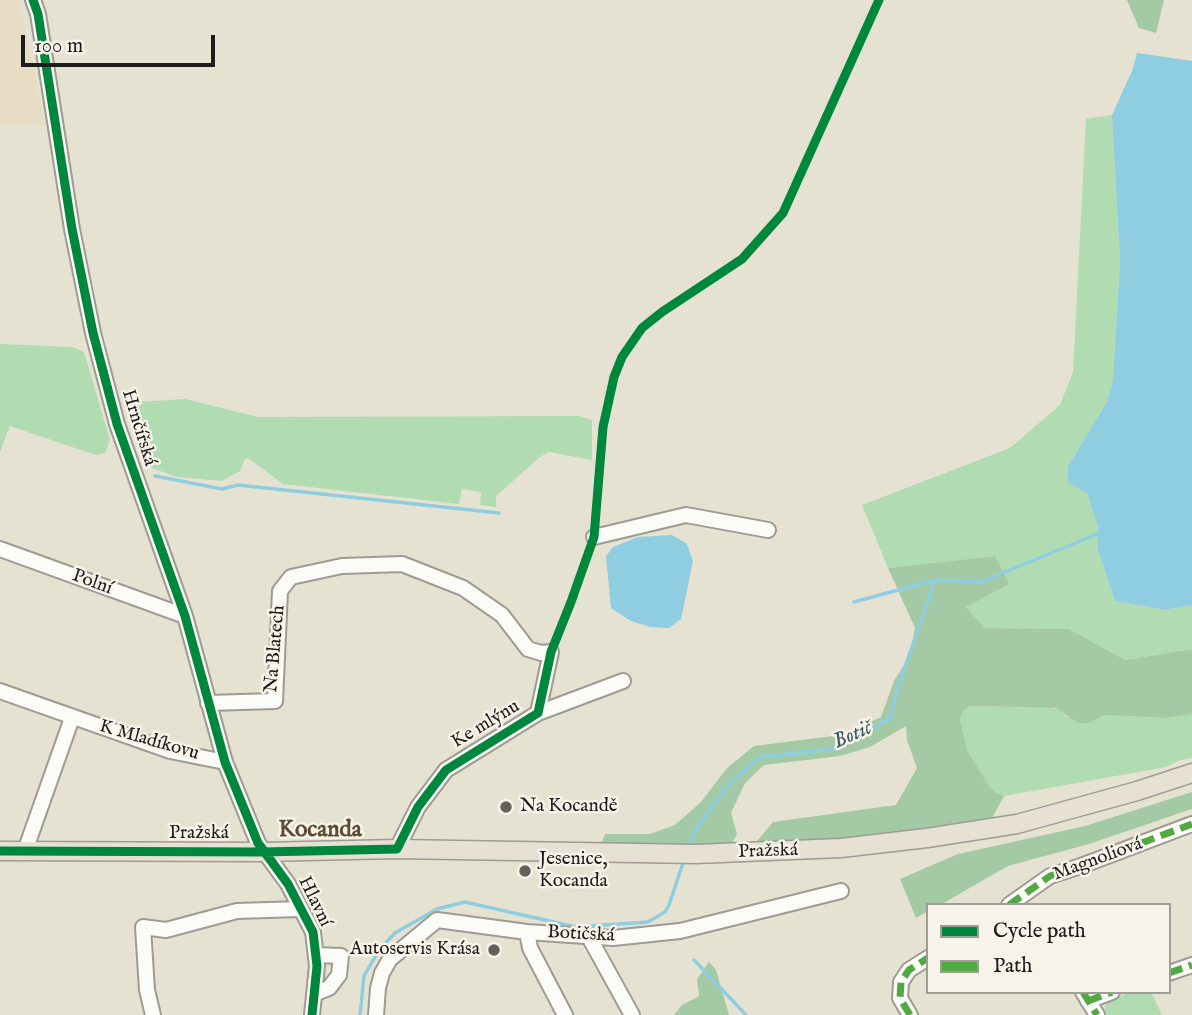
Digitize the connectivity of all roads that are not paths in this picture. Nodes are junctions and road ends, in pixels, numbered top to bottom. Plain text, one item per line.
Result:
1 (33, 0) edge
2 (768, 530) dead end
3 (594, 537) dead end
4 (0, 549) edge
5 (185, 616) junction
6 (551, 652) joint
7 (623, 681) dead end
8 (0, 691) edge
9 (208, 703) junction
10 (538, 713) junction
11 (72, 718) junction
12 (225, 762) junction
13 (1192, 773) edge
14 (1192, 824) edge
15 (397, 849) junction
16 (0, 851) edge
17 (25, 851) junction
18 (263, 852) junction
19 (841, 891) dead end
20 (1025, 900) edge
21 (300, 909) junction
22 (527, 932) junction
23 (589, 937) junction
24 (316, 955) junction
25 (926, 959) edge
26 (1192, 965) edge
27 (1171, 972) edge
28 (314, 994) junction
29 (1085, 996) edge
30 (153, 1015) edge
31 (312, 1015) edge
32 (376, 1015) edge
33 (565, 1015) edge
34 (632, 1015) edge
35 (911, 1015) edge
36 (1097, 1015) edge

1 - 5 street, Hrnčířská
2 - 3 street
4 - 5 street, Polní
5 - 9 street, Hrnčířská
6 - 9 street, Na Blatech
6 - 10 street, Ke mlýnu
7 - 10 street, Ke mlýnu
8 - 11 street, K Mladíkovu
9 - 12 street, Hrnčířská
10 - 15 street, Ke mlýnu
11 - 12 street, K Mladíkovu
11 - 17 street, K Mladíkovu
12 - 18 street, Hrnčířská
13 - 15 main road, Pražská
14 - 20 street, Magnoliová
15 - 18 main road, Pražská
16 - 17 main road, Pražská
17 - 18 main road, Pražská
18 - 21 street, Hlavní
19 - 23 street, Botičská
21 - 24 street, Hlavní
21 - 30 street
22 - 23 street, Botičská
22 - 32 street, Botičská
22 - 33 street
23 - 34 street
24 - 28 street, Hlavní
24 - 28 street
25 - 35 street
26 - 27 street
28 - 31 street, Hlavní
29 - 36 street

